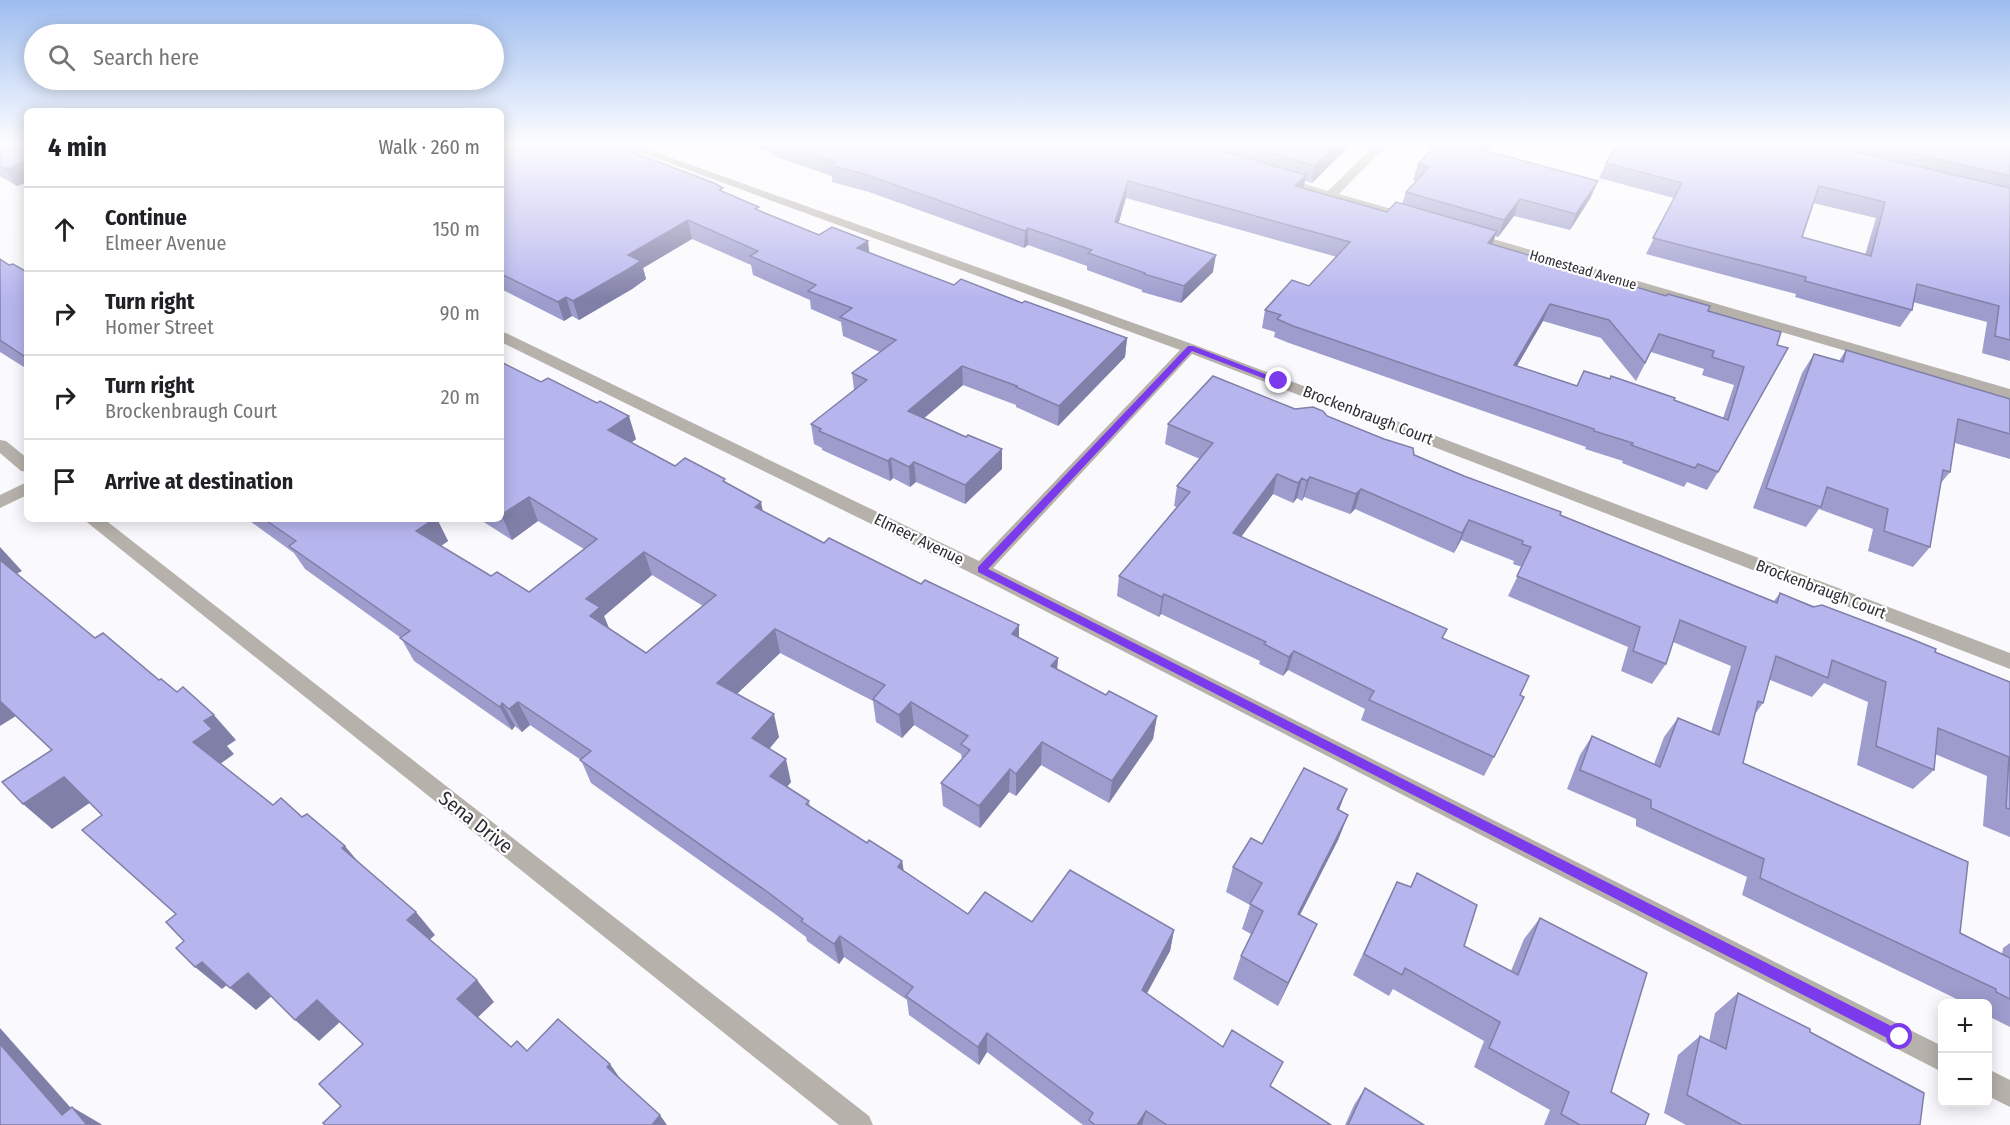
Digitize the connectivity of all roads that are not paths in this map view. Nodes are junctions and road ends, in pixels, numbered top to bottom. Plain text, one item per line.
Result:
1 (766, 196) edge
2 (1330, 196) edge
3 (1400, 216) edge
4 (1457, 233) edge
5 (504, 337) edge
6 (1190, 348) junction
7 (2010, 394) edge
8 (0, 445) edge
9 (24, 465) edge
10 (24, 490) edge
11 (0, 502) edge
12 (96, 522) edge
13 (981, 570) junction
14 (2010, 661) edge
15 (1938, 1057) edge
16 (1992, 1084) edge
17 (2010, 1094) edge
18 (860, 1125) edge

1 - 6 street, Brockenbraugh Court
2 - 3 street
4 - 7 street, Homestead Avenue
5 - 13 street, Elmeer Avenue
6 - 13 street
6 - 14 street, Brockenbraugh Court
8 - 9 street
10 - 11 street
12 - 18 street, Sena Drive
13 - 15 street, Elmeer Avenue
16 - 17 street

